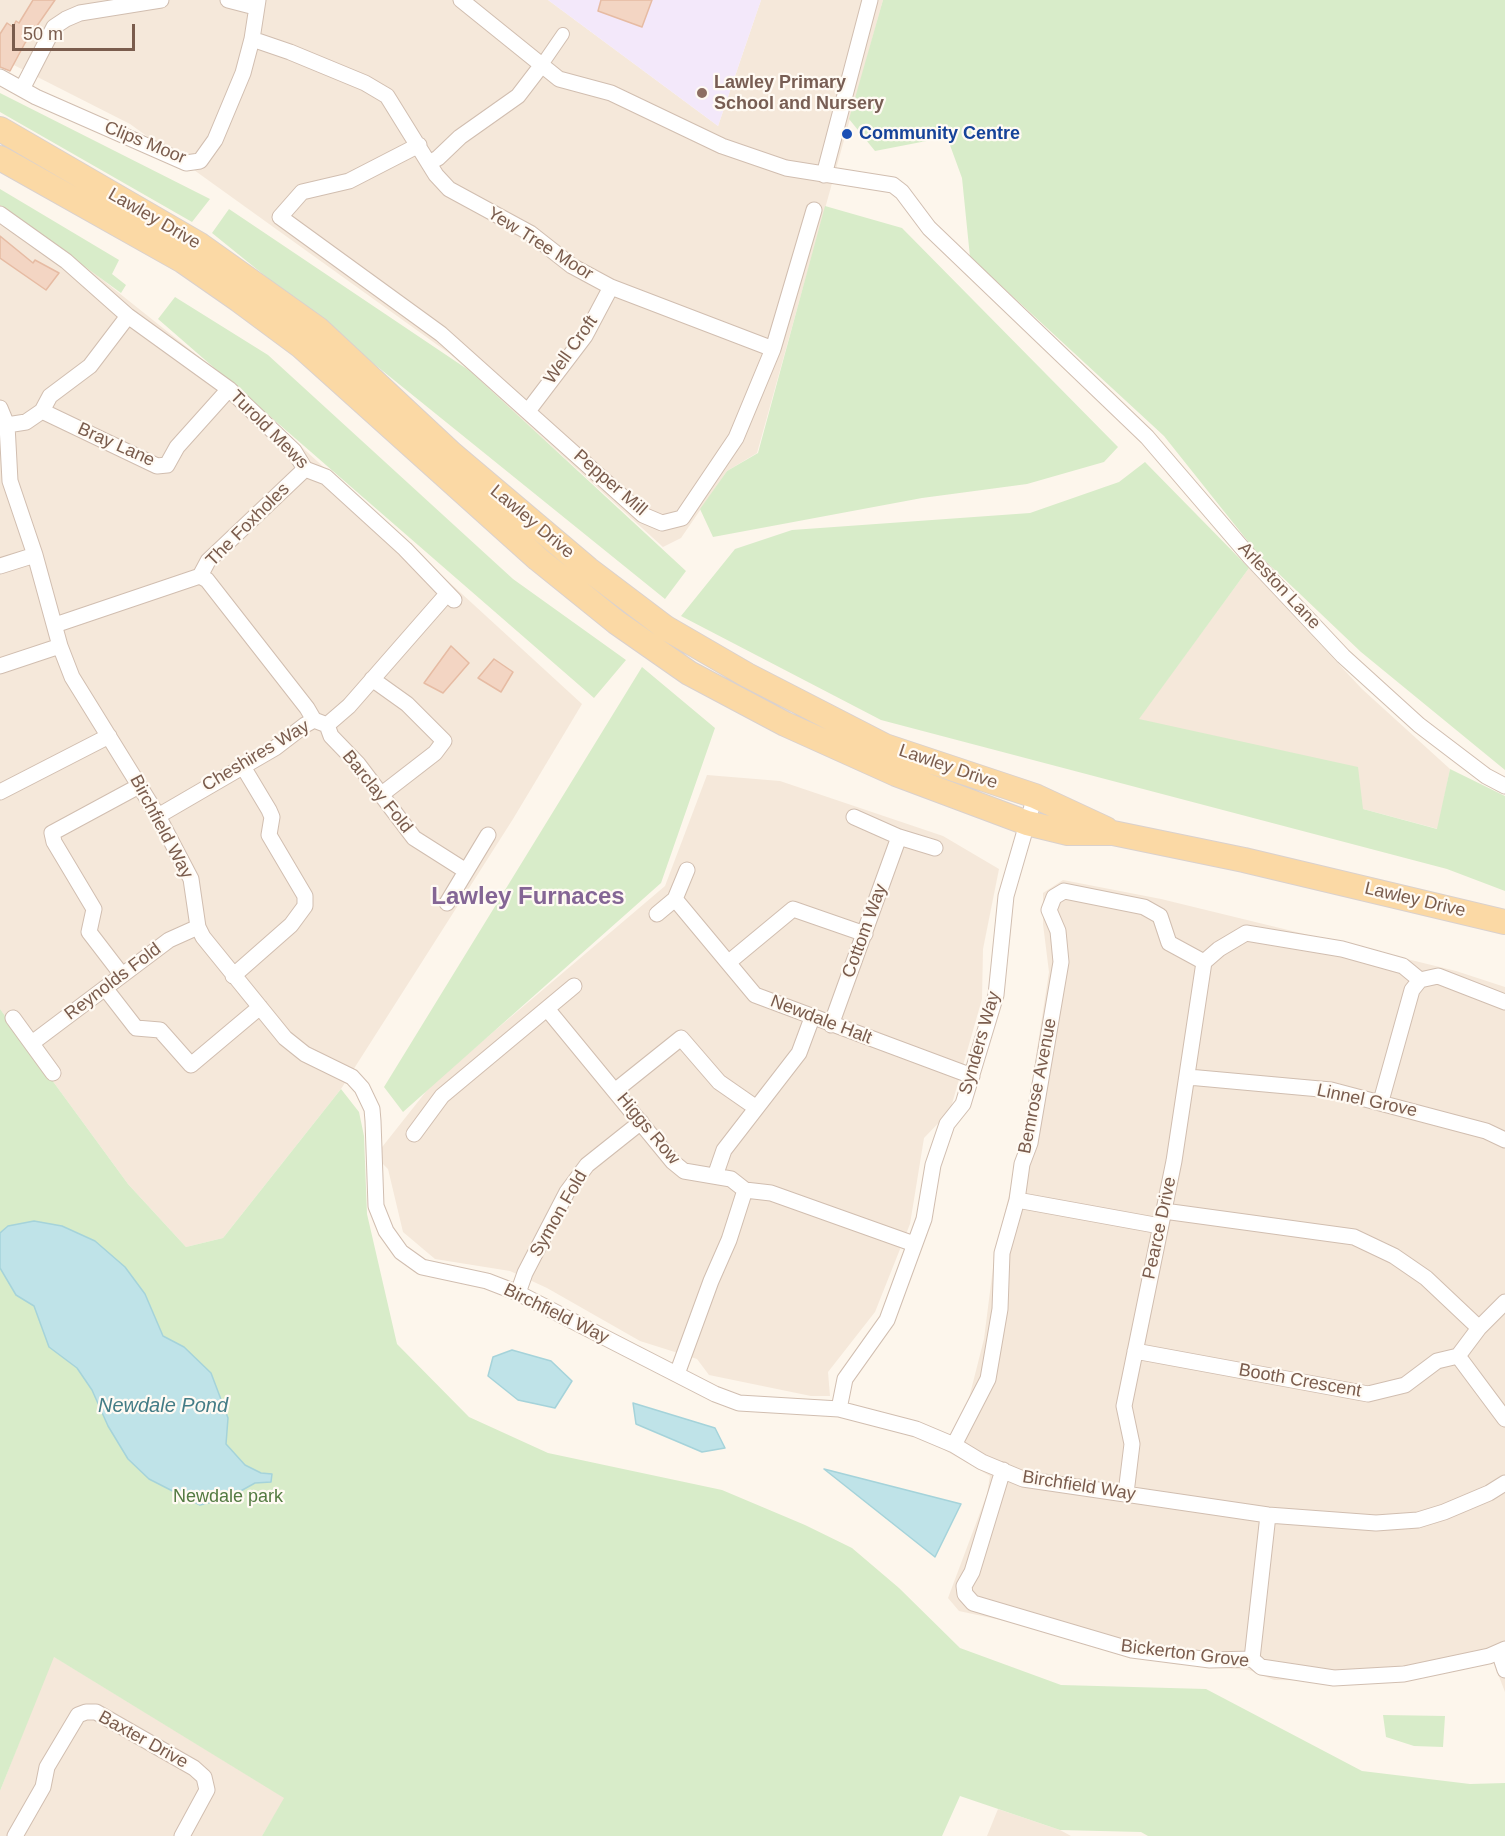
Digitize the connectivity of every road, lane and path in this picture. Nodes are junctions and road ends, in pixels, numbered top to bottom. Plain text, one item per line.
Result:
1 (228, 0) edge
2 (461, 0) edge
3 (870, 0) edge
4 (151, 1) edge
5 (256, 3) edge
6 (563, 34) dead end
7 (252, 39) junction
8 (541, 66) junction
9 (0, 77) edge
10 (22, 89) junction
11 (0, 129) edge
12 (419, 145) junction
13 (0, 158) edge
14 (429, 163) junction
15 (824, 175) junction
16 (814, 210) dead end
17 (0, 214) edge
18 (611, 287) junction
19 (128, 316) junction
20 (773, 350) junction
21 (229, 389) junction
22 (0, 408) edge
23 (42, 411) junction
24 (528, 411) junction
25 (7, 425) junction
26 (305, 469) junction
27 (36, 555) junction
28 (0, 566) edge
29 (200, 576) junction
30 (450, 597) joint
31 (55, 625) junction
32 (60, 646) junction
33 (0, 666) edge
34 (372, 679) junction
35 (321, 722) junction
36 (109, 736) junction
37 (242, 765) junction
38 (139, 786) junction
39 (1505, 786) edge
40 (0, 792) edge
41 (382, 794) junction
42 (1035, 796) junction
43 (158, 816) junction
44 (854, 817) dead end
45 (1027, 823) junction
46 (1113, 833) junction
47 (488, 835) dead end
48 (899, 837) junction
49 (935, 848) dead end
50 (687, 870) dead end
51 (466, 871) junction
52 (675, 899) junction
53 (447, 903) dead end
54 (657, 914) dead end
55 (1505, 922) edge
56 (198, 927) junction
57 (865, 934) junction
58 (729, 962) junction
59 (1204, 962) junction
60 (122, 975) junction
61 (233, 976) junction
62 (1420, 980) junction
63 (574, 986) dead end
64 (105, 988) junction
65 (1505, 1002) edge
66 (260, 1007) junction
67 (548, 1010) junction
68 (13, 1018) dead end
69 (812, 1018) junction
70 (831, 1025) junction
71 (32, 1043) junction
72 (53, 1073) dead end
73 (972, 1076) junction
74 (1188, 1077) junction
75 (616, 1090) junction
76 (1381, 1101) junction
77 (755, 1107) junction
78 (641, 1122) junction
79 (414, 1134) dead end
80 (1505, 1140) edge
81 (715, 1176) junction
82 (745, 1190) junction
83 (1017, 1200) junction
84 (1164, 1211) junction
85 (1160, 1226) junction
86 (914, 1244) junction
87 (518, 1293) junction
88 (1505, 1302) edge
89 (1479, 1328) junction
90 (1135, 1351) junction
91 (1458, 1356) junction
92 (676, 1374) junction
93 (839, 1409) junction
94 (1505, 1419) edge
95 (954, 1446) junction
96 (1003, 1470) junction
97 (1505, 1483) edge
98 (1126, 1494) junction
99 (1268, 1515) junction
100 (1502, 1650) edge
101 (1252, 1659) junction
102 (1505, 1670) edge
103 (15, 1836) edge
104 (182, 1836) edge

1 - 5 street
2 - 8 street
3 - 15 street
4 - 10 street
5 - 7 street, Clips Moor
6 - 8 street
7 - 10 street, Clips Moor
7 - 12 street, Yew Tree Moor
8 - 14 street
8 - 15 street
9 - 10 street, Clips Moor
11 - 42 main road, Lawley Drive
12 - 14 street, Yew Tree Moor
12 - 24 street, Pepper Mill
13 - 45 main road, Lawley Drive
14 - 18 street, Yew Tree Moor
15 - 39 street, Arleston Lane
16 - 20 street, Pepper Mill
17 - 19 street, Turold Mews
18 - 20 street, Yew Tree Moor
18 - 24 street, Well Croft
19 - 21 street, Turold Mews
19 - 23 street
20 - 24 street, Pepper Mill
21 - 23 street, Bray Lane
21 - 26 street, Turold Mews
22 - 25 street, Birchfield Way
23 - 25 street
25 - 27 street, Birchfield Way
26 - 29 street, The Foxholes
26 - 30 street, Turold Mews
27 - 28 street
27 - 31 street, Birchfield Way
29 - 31 street, The Foxholes
29 - 35 street, Barclay Fold
30 - 34 street, Cheshires Way
31 - 32 street, Birchfield Way
32 - 33 street
32 - 36 street, Birchfield Way
34 - 35 street, Cheshires Way
34 - 41 street
35 - 37 street, Cheshires Way
35 - 41 street, Barclay Fold
36 - 38 street, Birchfield Way
36 - 40 street
37 - 43 street, Cheshires Way
37 - 61 street
38 - 43 street, Birchfield Way
38 - 60 street
41 - 51 street, Barclay Fold
42 - 45 street, Synders Way
42 - 46 main road, Lawley Drive
43 - 56 street, Birchfield Way
44 - 48 street
45 - 46 main road, Lawley Drive
45 - 73 street, Synders Way
46 - 55 main road, Lawley Drive
47 - 51 street
48 - 49 street
48 - 57 street, Cottom Way
50 - 52 street
51 - 53 street
52 - 54 street
52 - 58 street, Newdale Halt
56 - 60 street, Reynolds Fold
56 - 61 street, Birchfield Way
57 - 58 street
57 - 70 street, Cottom Way
58 - 69 street, Newdale Halt
59 - 62 street
59 - 74 street, Pearce Drive
59 - 83 street, Bemrose Avenue
60 - 64 street, Reynolds Fold
61 - 66 street, Birchfield Way
62 - 65 street
62 - 76 street
63 - 67 street
64 - 66 street
64 - 71 street, Reynolds Fold
66 - 87 street, Birchfield Way
67 - 75 street, Higgs Row
67 - 79 street
68 - 71 street
69 - 70 street, Newdale Halt
69 - 77 street
70 - 73 street, Newdale Halt
71 - 72 street
73 - 86 street, Synders Way
74 - 76 street, Linnel Grove
74 - 84 street, Pearce Drive
75 - 77 street
75 - 78 street, Higgs Row
76 - 80 street, Linnel Grove
77 - 81 street
78 - 81 street, Higgs Row
78 - 87 street, Symon Fold
81 - 82 street, Higgs Row
82 - 86 street, Higgs Row
82 - 92 street
83 - 85 street
83 - 95 street, Bemrose Avenue
84 - 85 street, Pearce Drive
84 - 89 street
85 - 90 street, Pearce Drive
86 - 93 street, Synders Way
87 - 92 street, Birchfield Way
88 - 89 street
89 - 91 street
90 - 91 street, Booth Crescent
90 - 98 street, Pearce Drive
91 - 94 street
92 - 93 street, Birchfield Way
93 - 95 street, Birchfield Way
95 - 96 street, Birchfield Way
96 - 98 street, Birchfield Way
96 - 101 street, Bickerton Grove
97 - 99 street, Birchfield Way
98 - 99 street, Birchfield Way
99 - 101 street
100 - 101 street, Bickerton Grove
100 - 102 street
103 - 104 street, Baxter Drive

